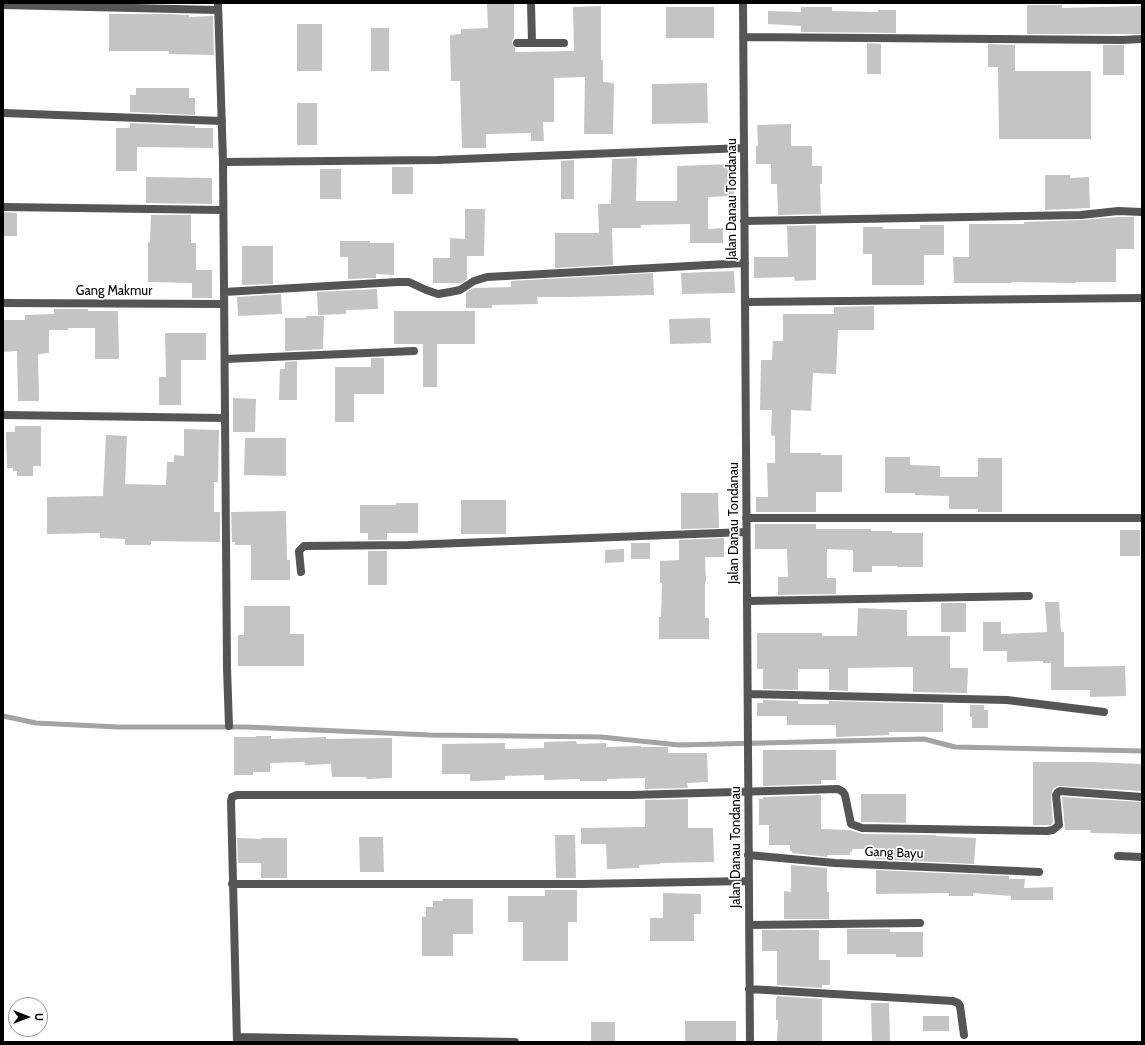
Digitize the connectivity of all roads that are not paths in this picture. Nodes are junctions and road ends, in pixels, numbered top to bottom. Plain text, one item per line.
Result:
1 (531, 3) edge
2 (743, 3) edge
3 (3, 5) edge
4 (218, 6) edge
5 (743, 37) junction
6 (1142, 38) edge
7 (517, 43) dead end
8 (532, 43) junction
9 (564, 43) dead end
10 (3, 113) edge
11 (222, 121) junction
12 (744, 148) junction
13 (223, 162) junction
14 (3, 207) edge
15 (222, 210) junction
16 (1142, 212) edge
17 (744, 221) junction
18 (745, 262) junction
19 (224, 292) junction
20 (1142, 298) edge
21 (745, 302) junction
22 (3, 303) edge
23 (224, 304) junction
24 (414, 351) dead end
25 (225, 359) junction
26 (3, 415) edge
27 (225, 418) junction
28 (746, 518) junction
29 (1142, 518) edge
30 (746, 532) junction
31 (301, 572) dead end
32 (1029, 596) dead end
33 (747, 601) junction
34 (748, 694) junction
35 (1104, 712) dead end
36 (229, 726) dead end
37 (748, 791) junction
38 (1142, 797) edge
39 (748, 855) junction
40 (1118, 856) dead end
41 (1142, 857) edge
42 (1039, 872) dead end
43 (749, 881) junction
44 (232, 884) junction
45 (920, 923) dead end
46 (749, 925) junction
47 (749, 989) junction
48 (964, 1035) dead end
49 (237, 1040) edge
50 (515, 1042) edge
51 (750, 1042) edge

1 - 8 street
2 - 5 street, Jalan Danau Tondanau
3 - 4 street
4 - 11 street
5 - 6 street
5 - 12 street, Jalan Danau Tondanau
7 - 8 street
8 - 9 street
10 - 11 street
11 - 13 street
12 - 13 street
12 - 17 street, Jalan Danau Tondanau
13 - 15 street
14 - 15 street
15 - 19 street
16 - 17 street
17 - 18 street, Jalan Danau Tondanau
18 - 19 street
18 - 21 street, Jalan Danau Tondanau
19 - 23 street
20 - 21 street
21 - 28 street, Jalan Danau Tondanau
22 - 23 street, Gang Makmur
23 - 25 street
24 - 25 street
25 - 27 street
26 - 27 street
27 - 36 street
28 - 29 street
28 - 30 street, Jalan Danau Tondanau
30 - 31 street
30 - 33 street, Jalan Danau Tondanau
32 - 33 street
33 - 34 street, Jalan Danau Tondanau
34 - 35 street
34 - 37 street, Jalan Danau Tondanau
37 - 38 street
37 - 39 street, Jalan Danau Tondanau
37 - 44 street
39 - 42 street, Gang Bayu
39 - 43 street, Jalan Danau Tondanau
40 - 41 street
43 - 44 street
43 - 46 street, Jalan Danau Tondanau
44 - 49 street
45 - 46 street
46 - 47 street, Jalan Danau Tondanau
47 - 48 street
47 - 51 street, Jalan Danau Tondanau
49 - 50 street

